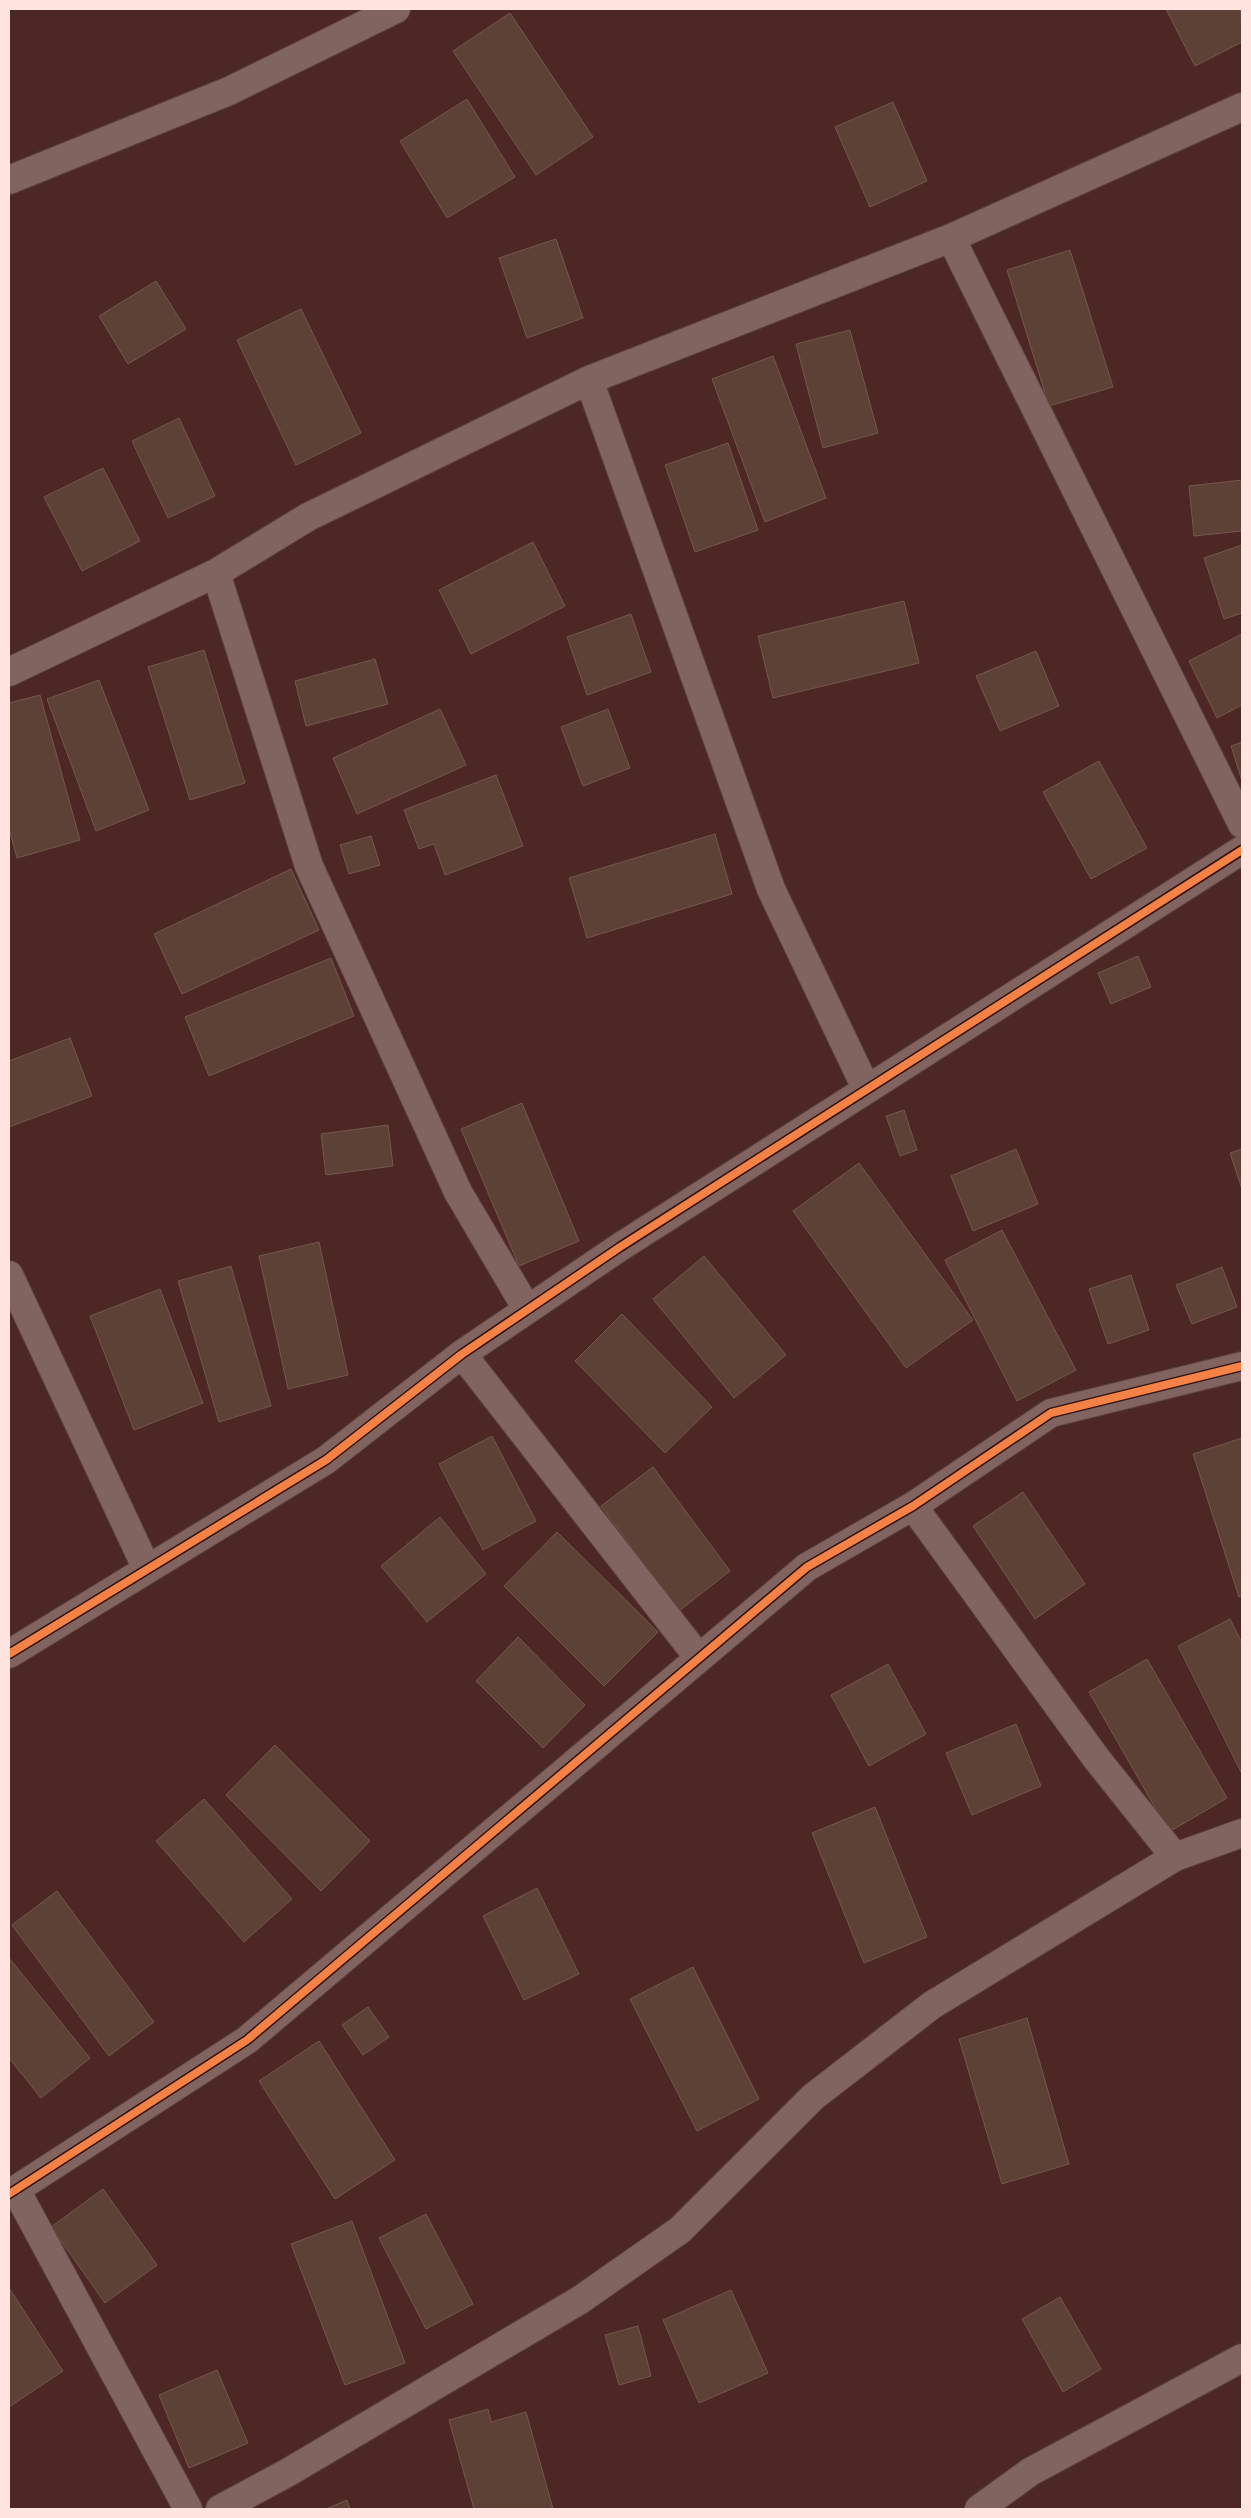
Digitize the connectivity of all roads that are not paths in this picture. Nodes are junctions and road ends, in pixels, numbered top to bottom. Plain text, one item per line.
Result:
1 (396, 9) edge
2 (1242, 106) edge
3 (9, 180) edge
4 (951, 238) junction
5 (589, 380) junction
6 (216, 573) junction
7 (9, 672) edge
8 (1242, 824) edge
9 (1242, 850) edge
10 (866, 1088) junction
11 (9, 1275) edge
12 (527, 1309) junction
13 (462, 1354) junction
14 (1242, 1366) edge
15 (913, 1506) junction
16 (147, 1569) junction
17 (9, 1654) edge
18 (699, 1658) junction
19 (1242, 1833) edge
20 (1175, 1857) junction
21 (12, 2192) edge
22 (1242, 2358) edge
23 (188, 2509) edge
24 (220, 2509) edge
25 (979, 2509) edge

1 - 3 street
2 - 4 street
4 - 5 street
4 - 8 street
5 - 6 street
5 - 10 street
6 - 7 street
6 - 12 street
9 - 10 street
10 - 12 street
11 - 16 street
12 - 13 street
13 - 16 street
13 - 18 street
14 - 15 street
15 - 18 street
15 - 20 street
16 - 17 street
18 - 21 street
19 - 20 street
20 - 24 street
21 - 23 street
22 - 25 street

